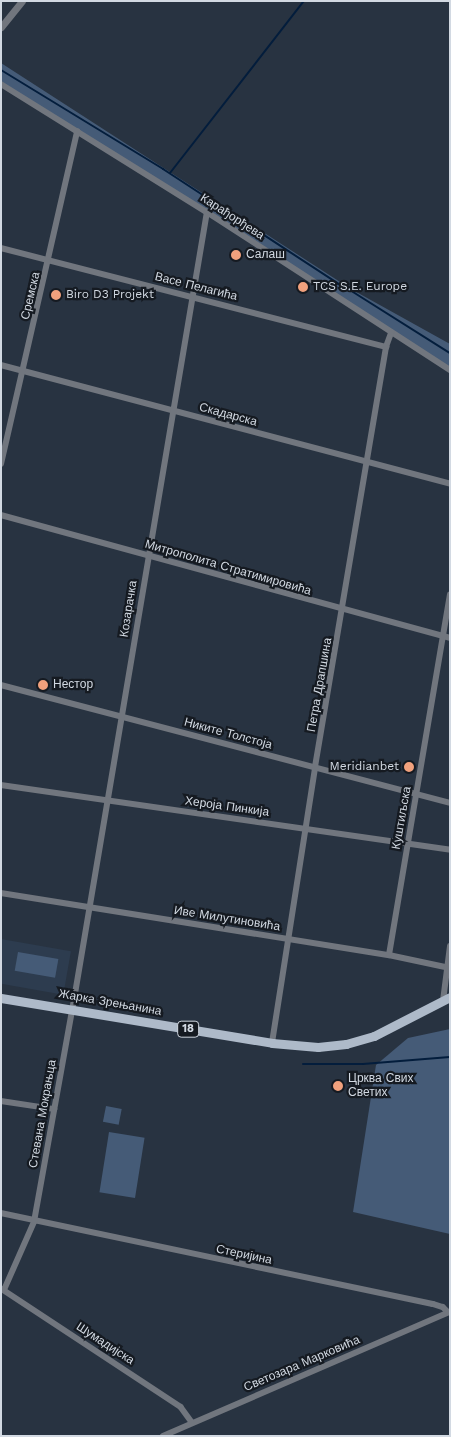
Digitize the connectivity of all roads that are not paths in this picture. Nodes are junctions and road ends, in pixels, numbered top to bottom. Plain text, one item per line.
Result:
1 (22, 1) edge
2 (1, 27) edge
3 (1, 84) edge
4 (77, 132) junction
5 (207, 212) junction
6 (1, 248) edge
7 (49, 260) junction
8 (192, 296) junction
9 (391, 333) junction
10 (386, 347) junction
11 (1, 365) edge
12 (450, 370) edge
13 (23, 371) junction
14 (172, 410) junction
15 (368, 463) junction
16 (1, 464) edge
17 (450, 484) edge
18 (1, 516) edge
19 (148, 556) junction
20 (450, 595) edge
21 (343, 610) junction
22 (443, 636) junction
23 (450, 638) edge
24 (1, 685) edge
25 (121, 716) junction
26 (315, 767) junction
27 (1, 785) edge
28 (416, 794) junction
29 (107, 800) junction
30 (450, 803) edge
31 (305, 829) junction
32 (407, 844) junction
33 (450, 850) edge
34 (1, 893) edge
35 (88, 907) junction
36 (288, 939) junction
37 (450, 946) edge
38 (389, 955) junction
39 (448, 967) edge
40 (448, 980) edge
41 (1, 998) edge
42 (447, 999) edge
43 (72, 1009) junction
44 (272, 1043) junction
45 (1, 1101) edge
46 (54, 1109) junction
47 (1, 1213) edge
48 (34, 1222) junction
49 (3, 1289) edge
50 (449, 1312) edge
51 (192, 1422) junction
52 (163, 1436) edge

1 - 2 street
3 - 4 street, Карађорђева
4 - 5 street, Карађорђева
4 - 7 street, Сремска
5 - 8 street, Козарачка
5 - 9 street, Карађорђева
6 - 7 street, Васе Пелагића
7 - 8 street, Васе Пелагића
7 - 13 street, Сремска
8 - 10 street, Васе Пелагића
8 - 14 street, Козарачка
9 - 10 street, Петра Драпшина
9 - 12 street, Карађорђева
10 - 15 street, Петра Драпшина
11 - 13 street, Скадарска
13 - 14 street, Скадарска
13 - 16 street, Сремска
14 - 15 street, Скадарска
14 - 19 street, Козарачка
15 - 17 street, Скадарска
15 - 21 street, Петра Драпшина
18 - 19 street, Митрополита Стратимировића
19 - 21 street, Митрополита Стратимировића
19 - 25 street, Козарачка
20 - 22 street, Куштиљска
21 - 22 street, Митрополита Стратимировића
21 - 26 street, Петра Драпшина
22 - 23 street, Митрополита Стратимировића
22 - 28 street, Куштиљска
24 - 25 street, Никите Толстоја
25 - 26 street, Никите Толстоја
25 - 29 street, Козарачка
26 - 28 street, Никите Толстоја
26 - 31 street, Петра Драпшина
27 - 29 street, Хероја Пинкија
28 - 30 street, Никите Толстоја
28 - 32 street, Куштиљска
29 - 31 street, Хероја Пинкија
29 - 35 street, Козарачка
31 - 32 street, Хероја Пинкија
31 - 36 street, Петра Драпшина
32 - 33 street, Хероја Пинкија
32 - 38 street, Куштиљска
34 - 35 street, Иве Милутиновића
35 - 36 street, Иве Милутиновића
35 - 43 street, Козарачка
36 - 38 street, Иве Милутиновића
36 - 44 street, Петра Драпшина
37 - 39 street
38 - 39 street, Иве Милутиновића
39 - 40 street
40 - 42 street
41 - 43 main road, Жарка Зрењанина / 18
42 - 44 main road, Жарка Зрењанина / 18
43 - 44 main road, Жарка Зрењанина / 18
43 - 46 street, Стевана Мокрањца
45 - 46 street
46 - 48 street, Стевана Мокрањца
47 - 48 street, Стеријина
48 - 49 street
48 - 50 street, Стеријина
49 - 51 street, Шумадијска
50 - 51 street, Светозара Марковића
51 - 52 street, Светозара Марковића

